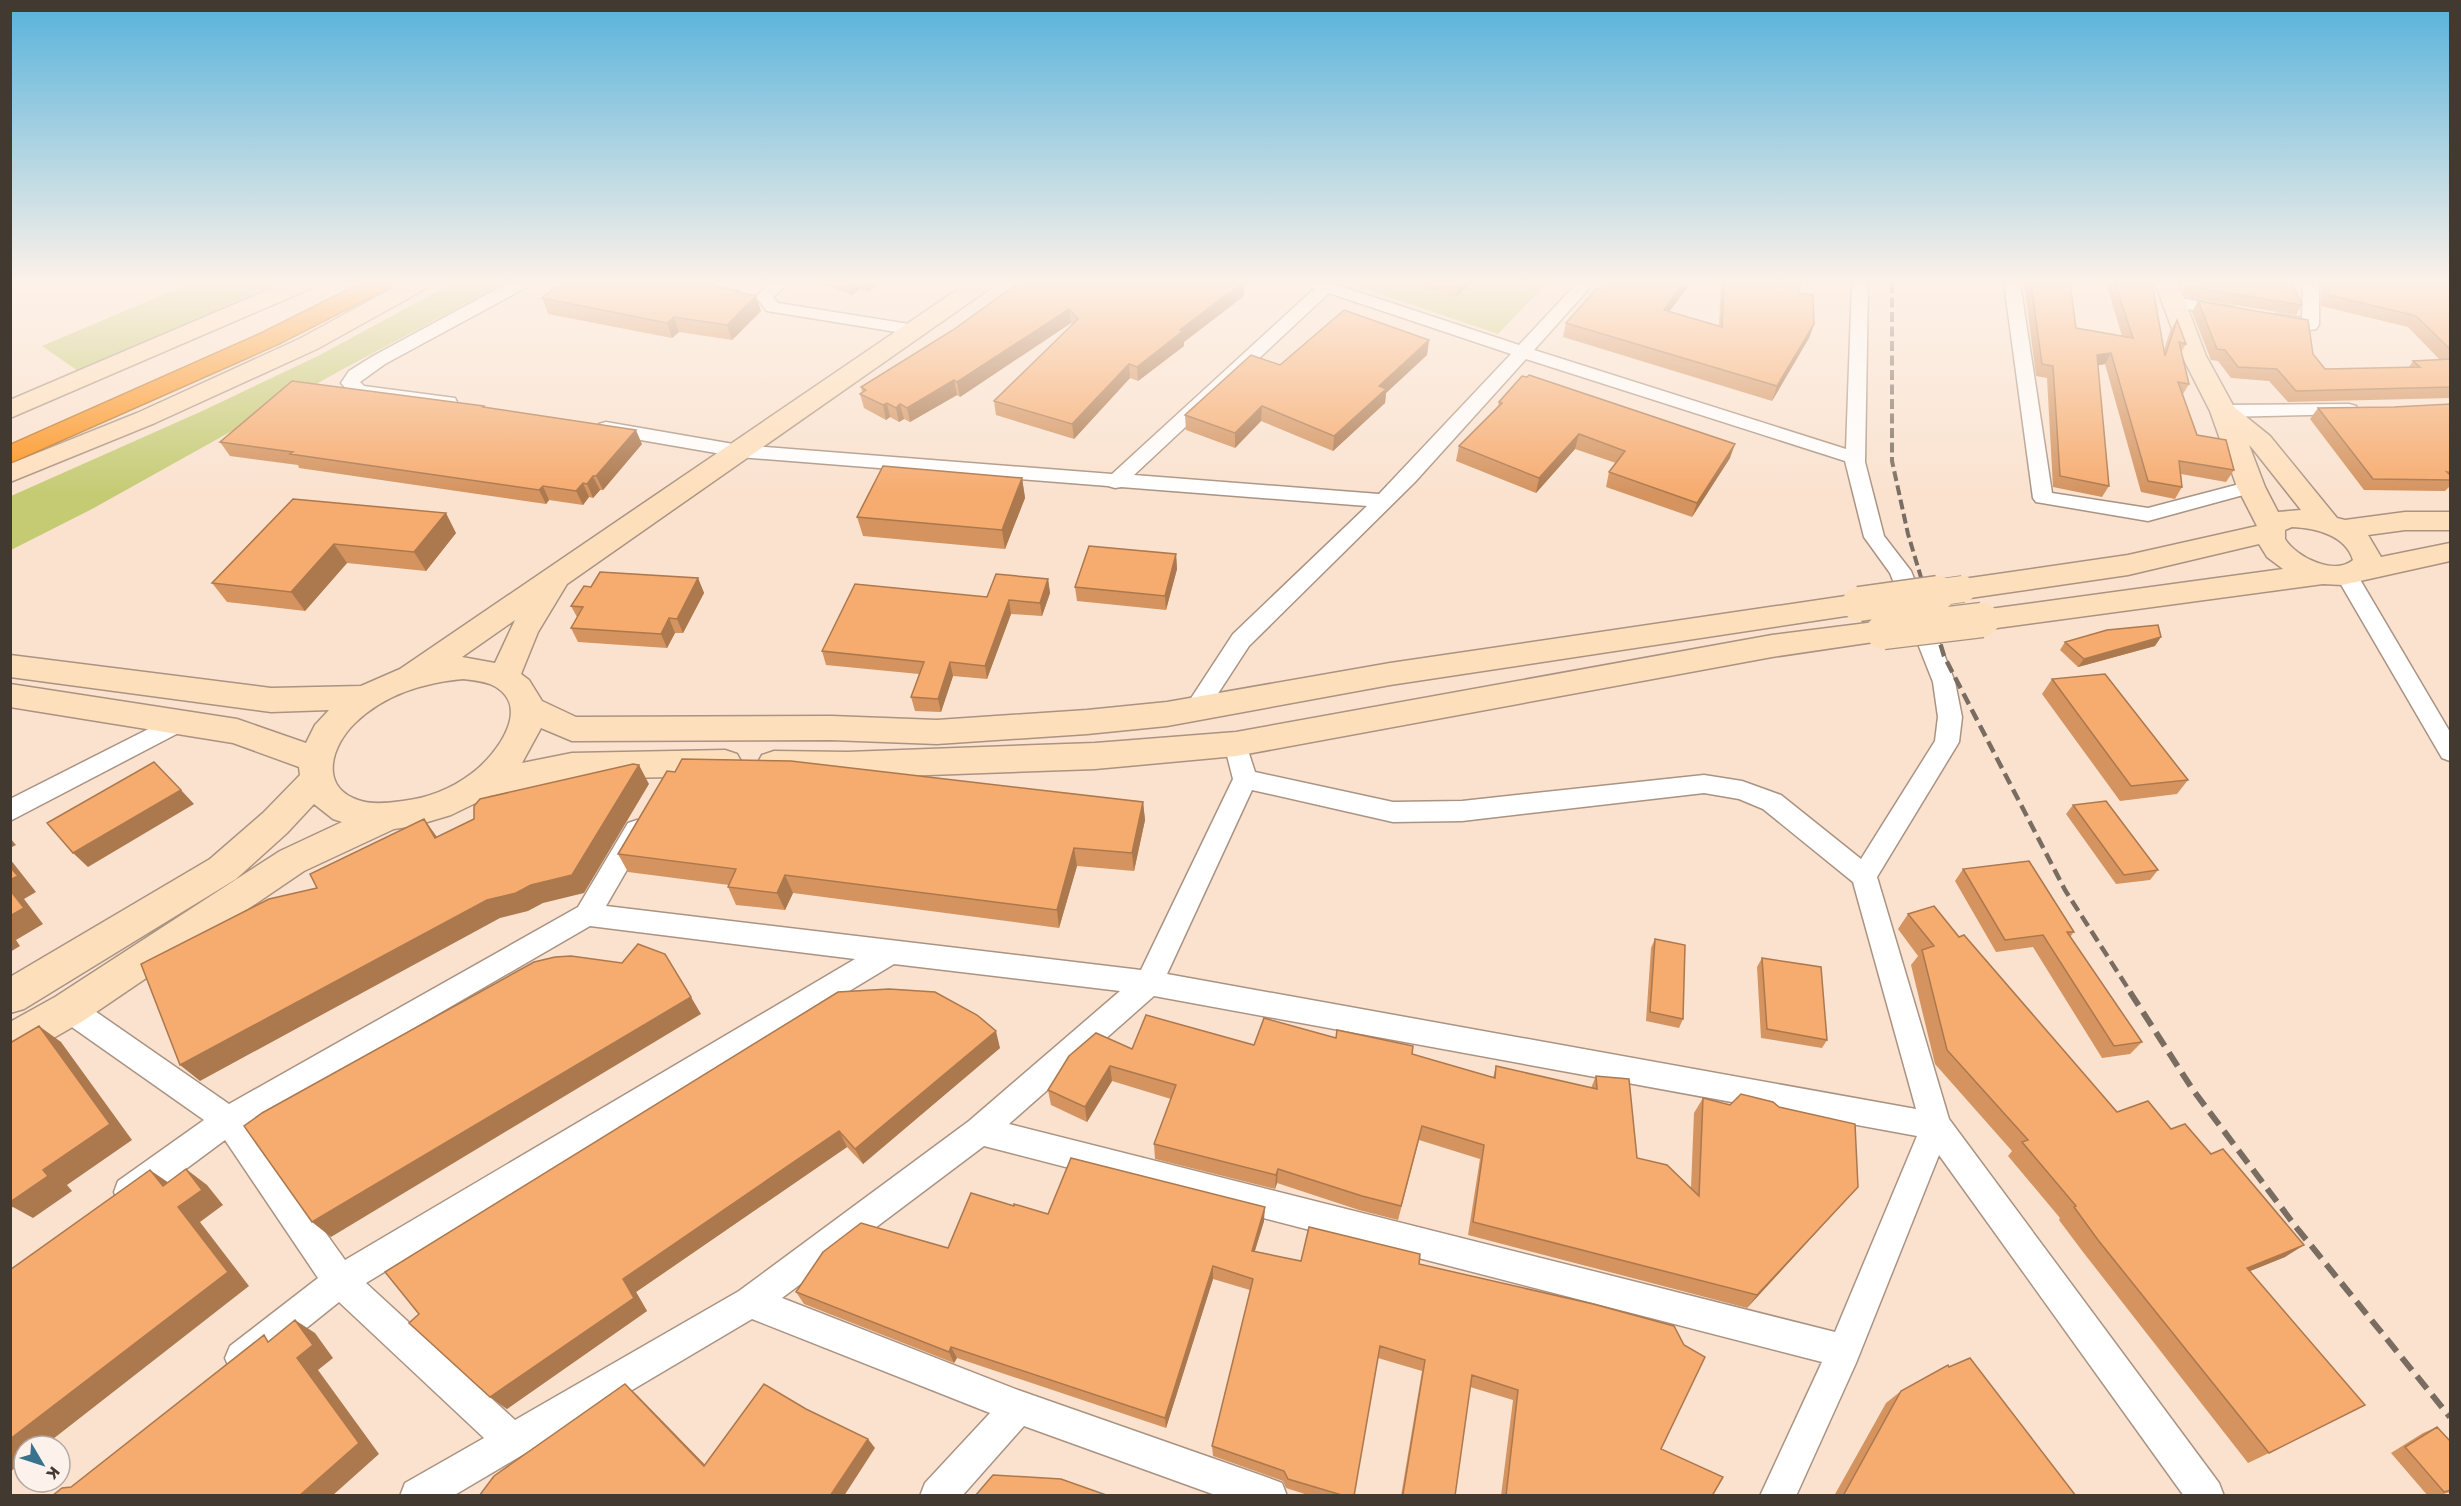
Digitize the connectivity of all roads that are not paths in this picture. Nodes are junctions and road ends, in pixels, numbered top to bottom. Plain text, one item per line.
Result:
1 (141, 353) edge
2 (189, 353) edge
3 (237, 353) edge
4 (288, 353) edge
5 (392, 353) edge
6 (881, 353) edge
7 (1250, 353) edge
8 (1524, 353) joint
9 (1858, 353) edge
10 (2022, 353) edge
11 (2193, 353) edge
12 (470, 406) edge
13 (10, 410) edge
14 (2362, 410) edge
15 (2223, 411) junction
16 (587, 425) edge
17 (10, 430) edge
18 (739, 451) junction
19 (10, 455) edge
20 (1856, 458) junction
21 (10, 474) edge
22 (1115, 482) junction
23 (2251, 487) junction
24 (1384, 501) junction
25 (2451, 520) edge
26 (2334, 527) junction
27 (2269, 529) junction
28 (2451, 552) edge
29 (559, 573) junction
30 (2345, 573) junction
31 (10, 666) edge
32 (412, 676) junction
33 (504, 678) junction
34 (10, 695) edge
35 (367, 697) junction
36 (527, 708) junction
37 (1196, 709) junction
38 (180, 722) junction
39 (1236, 744) junction
40 (2451, 752) edge
41 (677, 762) junction
42 (316, 770) junction
43 (1245, 779) junction
44 (483, 783) junction
45 (10, 811) edge
46 (387, 817) junction
47 (1864, 876) junction
48 (587, 915) junction
49 (890, 952) junction
50 (1149, 983) junction
51 (10, 997) edge
52 (69, 1009) junction
53 (10, 1043) edge
54 (228, 1120) junction
55 (1936, 1126) junction
56 (980, 1131) junction
57 (105, 1209) edge
58 (340, 1281) junction
59 (750, 1302) junction
60 (1844, 1351) junction
61 (218, 1377) edge
62 (1018, 1407) junction
63 (512, 1441) junction
64 (418, 1496) edge
65 (938, 1496) edge
66 (1269, 1496) edge
67 (1778, 1496) edge
68 (2206, 1496) edge

1 - 13 main road
2 - 17 highway
3 - 19 highway
4 - 21 main road
5 - 12 street
6 - 18 main road
7 - 22 street
8 - 20 street
8 - 24 street
9 - 20 street
10 - 23 street
11 - 15 main road
14 - 15 street
15 - 23 main road
15 - 26 main road
16 - 18 street
18 - 22 street
18 - 29 main road
20 - 47 street
22 - 24 street
23 - 27 main road
24 - 37 street
25 - 26 main road
26 - 27 main road
26 - 30 main road
27 - 30 main road
27 - 37 main road, bridge
28 - 30 main road
29 - 32 main road
29 - 33 main road
30 - 39 main road, bridge
30 - 40 street
31 - 35 main road
32 - 33 main road
32 - 35 main road
33 - 36 main road
34 - 38 main road
35 - 42 main road
36 - 37 main road
36 - 44 main road
38 - 42 main road
38 - 45 street
39 - 41 main road
39 - 43 street
41 - 44 main road
41 - 48 street
42 - 46 main road
42 - 51 main road
43 - 47 street
43 - 50 street
44 - 46 main road
46 - 52 main road
47 - 55 street
48 - 49 street
48 - 54 street
49 - 50 street
49 - 58 street
50 - 55 street
50 - 56 street
52 - 53 main road
52 - 54 street
54 - 57 street
54 - 58 street
55 - 60 street
55 - 68 street
56 - 59 street
56 - 60 street
58 - 61 street
58 - 63 street
59 - 62 street
59 - 63 street
60 - 67 street
62 - 65 street
62 - 66 street
63 - 64 street

